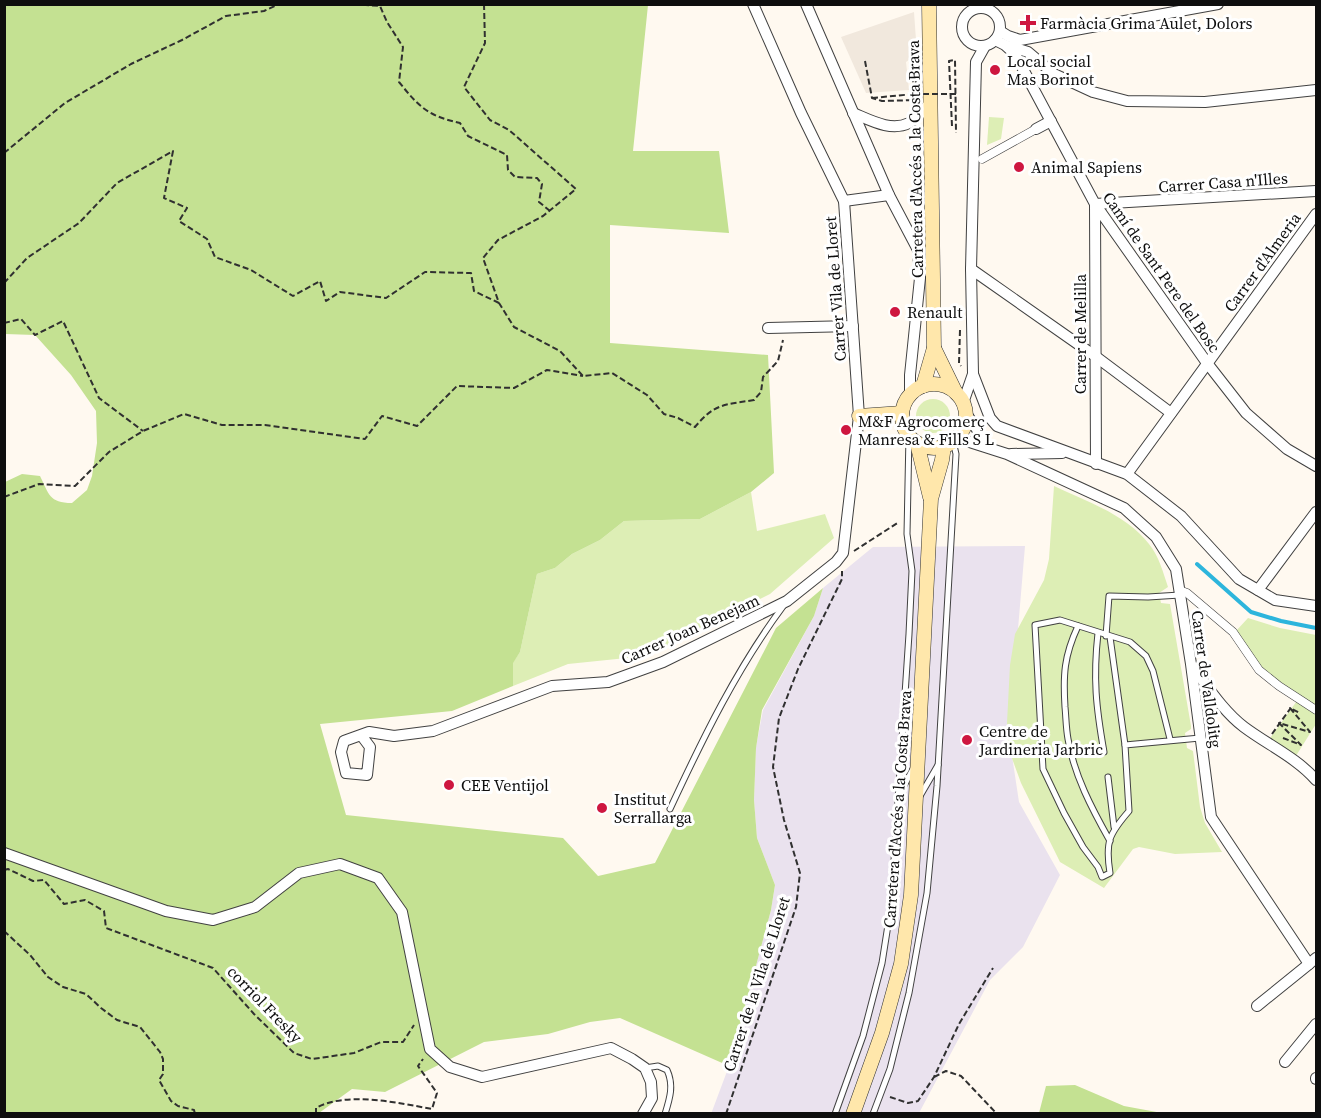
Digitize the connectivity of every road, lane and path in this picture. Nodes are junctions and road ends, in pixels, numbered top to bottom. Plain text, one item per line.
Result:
1 (279, 4) edge
2 (354, 4) edge
3 (484, 4) edge
4 (753, 4) edge
5 (1218, 4) edge
6 (806, 5) edge
7 (929, 5) edge
8 (974, 6) edge
9 (992, 8) edge
10 (997, 40) junction
11 (865, 61) dead end
12 (1317, 90) edge
13 (914, 94) junction
14 (956, 94) junction
15 (872, 98) junction
16 (930, 103) junction
17 (853, 113) junction
18 (1051, 121) junction
19 (952, 126) dead end
20 (1036, 129) joint
21 (956, 133) dead end
22 (4, 153) edge
23 (982, 159) dead end
24 (1317, 191) edge
25 (889, 195) junction
26 (844, 201) junction
27 (1095, 204) junction
28 (550, 211) junction
29 (1317, 214) edge
30 (971, 269) junction
31 (4, 283) edge
32 (499, 303) junction
33 (4, 323) edge
34 (853, 326) junction
35 (768, 328) dead end
36 (783, 328) junction
37 (934, 348) junction
38 (1095, 356) junction
39 (1207, 363) junction
40 (973, 374) junction
41 (583, 376) junction
42 (923, 386) junction
43 (910, 396) junction
44 (961, 403) junction
45 (902, 413) junction
46 (1171, 413) junction
47 (859, 416) junction
48 (143, 431) junction
49 (913, 439) junction
50 (951, 442) junction
51 (989, 447) junction
52 (1068, 453) junction
53 (1006, 454) junction
54 (1096, 464) junction
55 (1317, 466) edge
56 (1127, 474) junction
57 (4, 497) edge
58 (931, 499) junction
59 (1317, 512) edge
60 (907, 518) junction
61 (843, 557) junction
62 (1258, 590) junction
63 (1179, 593) junction
64 (787, 601) junction
65 (1317, 606) edge
66 (1078, 626) junction
67 (1098, 633) junction
68 (1108, 637) junction
69 (1191, 664) junction
70 (1299, 697) junction
71 (1290, 708) junction
72 (1317, 710) edge
73 (1308, 716) dead end
74 (1279, 723) junction
75 (361, 735) dead end
76 (1272, 735) dead end
77 (1200, 738) junction
78 (1281, 738) dead end
79 (1170, 740) junction
80 (1125, 746) junction
81 (1104, 752) dead end
82 (919, 760) junction
83 (939, 764) junction
84 (1108, 777) dead end
85 (1317, 780) edge
86 (899, 795) junction
87 (916, 803) junction
88 (670, 809) dead end
89 (1114, 827) junction
90 (1110, 841) junction
91 (4, 853) edge
92 (4, 870) edge
93 (4, 931) edge
94 (1313, 961) edge
95 (993, 968) dead end
96 (1257, 1006) dead end
97 (421, 1011) junction
98 (1317, 1024) edge
99 (430, 1049) junction
100 (1285, 1062) dead end
101 (645, 1068) junction
102 (934, 1077) junction
103 (882, 1093) junction
104 (195, 1113) edge
105 (316, 1113) edge
106 (643, 1113) edge
107 (665, 1113) edge
108 (726, 1113) edge
109 (835, 1113) edge
110 (853, 1113) edge
111 (873, 1113) edge
112 (997, 1113) edge

1 - 22 path
2 - 28 path
3 - 28 path
4 - 26 street, Carrer Vila de Lloret
5 - 10 street
6 - 17 street
7 - 16 main road, Carretera d'Accés a la Costa Brava
8 - 9 street
8 - 10 street
9 - 10 street
10 - 12 street
10 - 18 street, Camí de Sant Pere del Bosc
10 - 30 street
11 - 15 path
13 - 14 path, bridge
13 - 15 path
13 - 15 path
14 - 19 path
14 - 21 path
16 - 17 street
16 - 37 main road, Carretera d'Accés a la Costa Brava
17 - 25 street
18 - 20 street
18 - 27 street, Camí de Sant Pere del Bosc
20 - 23 street
24 - 27 street, Carrer Casa n'Illes
25 - 26 street
25 - 43 street
26 - 34 street, Carrer Vila de Lloret
27 - 38 street, Carrer de Melilla
27 - 39 street, Camí de Sant Pere del Bosc
28 - 32 path
29 - 39 street, Carrer d'Almeria
30 - 38 street
30 - 40 street
31 - 32 path
32 - 41 path
33 - 48 path
34 - 36 street
34 - 47 street, Carrer Vila de Lloret
35 - 36 street
36 - 41 path
37 - 42 main road, Carretera d'Accés a la Costa Brava
37 - 44 main road, Carretera d'Accés a la Costa Brava
38 - 46 street
38 - 54 street, Carrer de Melilla
39 - 46 street, Carrer d'Almeria
39 - 55 street, Camí de Sant Pere del Bosc
40 - 44 street
40 - 52 street
41 - 48 path
42 - 43 main road
42 - 44 main road
43 - 45 main road
44 - 50 main road
44 - 51 street
45 - 47 main road
45 - 49 main road
46 - 56 street, Carrer d'Almeria
47 - 61 street, Carrer Vila de Lloret
48 - 57 path
49 - 50 main road
49 - 58 main road, Carretera d'Accés a la Costa Brava
49 - 60 lane
50 - 51 street, Carrer de Valldolitg
50 - 58 main road, Carretera d'Accés a la Costa Brava
50 - 83 lane
51 - 53 street, Carrer de Valldolitg
52 - 53 street, Carrer de Valldolitg
52 - 54 street
53 - 63 street, Carrer de Valldolitg
54 - 56 street
56 - 62 street
58 - 82 main road, Carretera d'Accés a la Costa Brava
59 - 62 street
60 - 61 path
60 - 86 lane
61 - 64 street, Carrer Joan Benejam
61 - 108 path, Carrer de la Vila de Lloret
62 - 65 street
63 - 68 lane
63 - 69 street, Carrer de Valldolitg
63 - 70 street
64 - 75 street, Carrer Joan Benejam
64 - 88 lane
66 - 67 lane
66 - 90 lane
66 - 90 lane
67 - 68 lane
67 - 81 lane
68 - 79 lane
68 - 80 lane
69 - 77 street, Carrer de Valldolitg
69 - 85 street
70 - 71 path
70 - 72 street
71 - 73 path
71 - 74 path
71 - 74 path
74 - 76 path
74 - 78 path
77 - 79 lane
77 - 94 street, Carrer de Valldolitg
79 - 80 lane
80 - 89 lane
82 - 86 lane
82 - 87 main road, Carretera d'Accés a la Costa Brava
83 - 87 lane
83 - 103 lane
84 - 89 lane
86 - 109 lane
87 - 110 main road, Carretera d'Accés a la Costa Brava
89 - 90 lane
91 - 97 street
92 - 97 path, corriol Fresky
93 - 104 path
94 - 96 street
95 - 102 path
97 - 99 street
98 - 100 street
99 - 101 street
99 - 105 path
101 - 106 street
101 - 107 lane
102 - 103 path
102 - 112 path
103 - 111 lane

